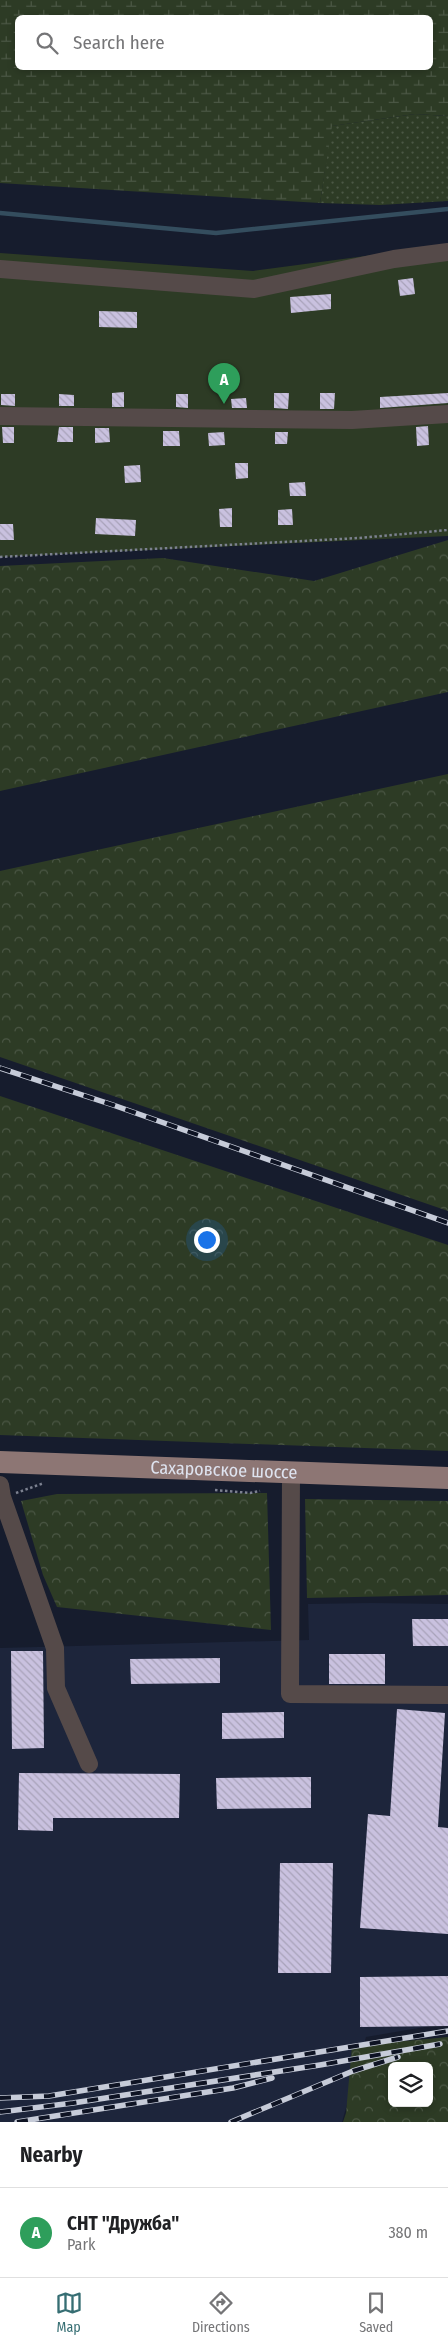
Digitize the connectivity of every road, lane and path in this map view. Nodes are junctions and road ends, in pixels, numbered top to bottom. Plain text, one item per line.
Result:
1 (448, 252) edge
2 (0, 270) edge
3 (448, 414) edge
4 (0, 416) edge
5 (448, 530) edge
6 (0, 557) edge
7 (0, 1462) edge
8 (291, 1473) junction
9 (448, 1478) edge
10 (0, 1486) edge
11 (448, 1695) edge
12 (89, 1764) dead end

1 - 2 street
3 - 4 street
5 - 6 path
7 - 8 main road, Сахаровское шоссе
8 - 9 main road, Сахаровское шоссе
8 - 11 street
10 - 12 street

